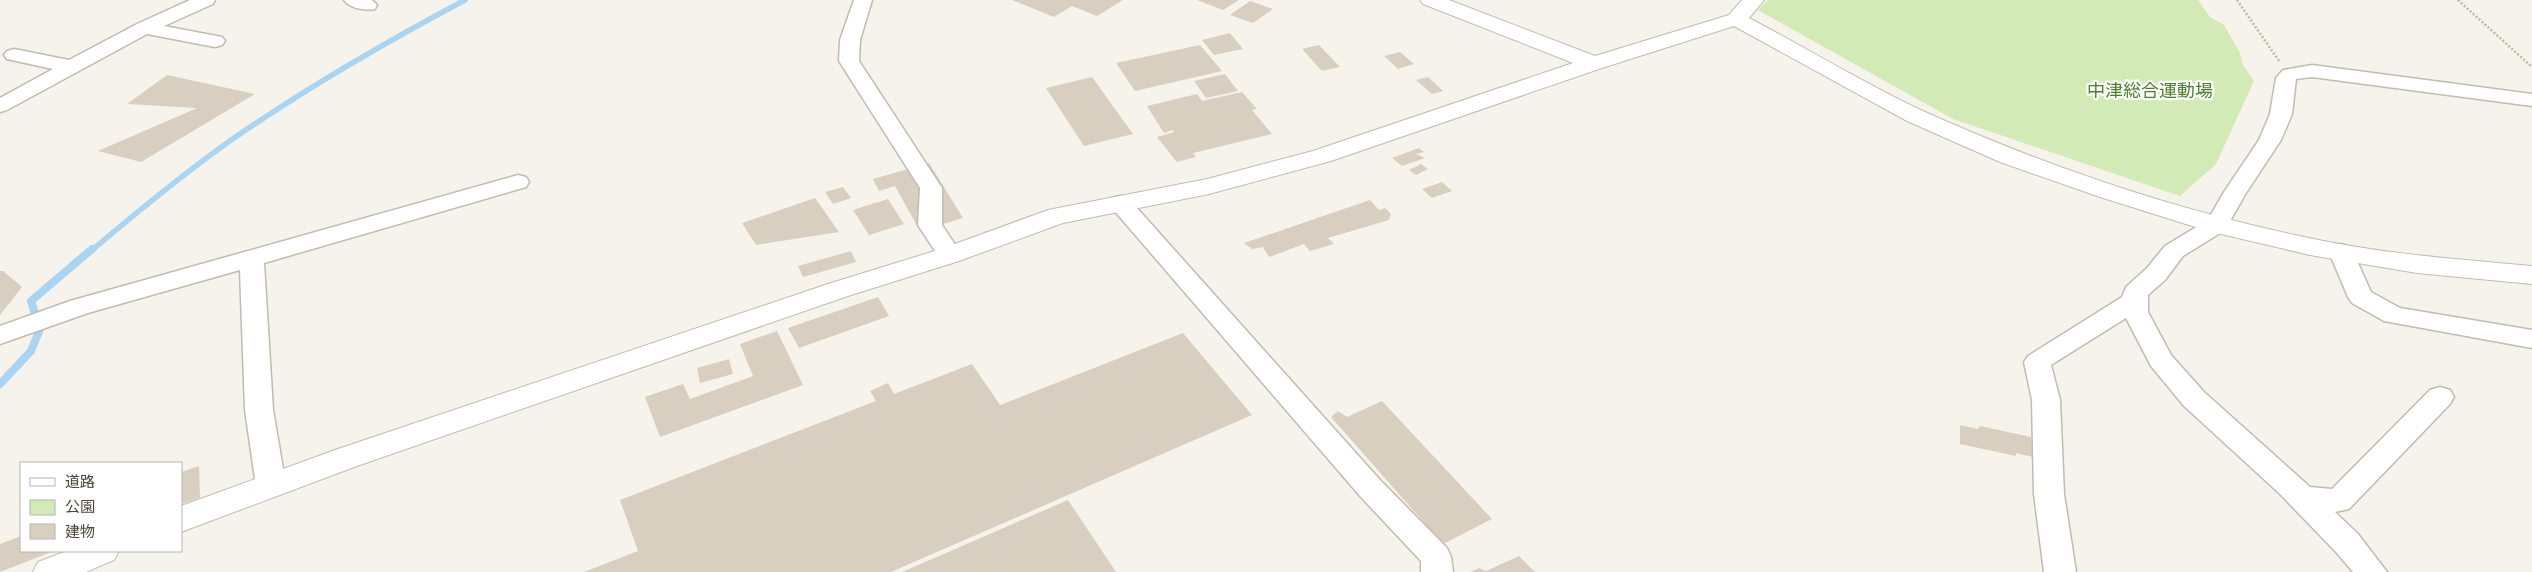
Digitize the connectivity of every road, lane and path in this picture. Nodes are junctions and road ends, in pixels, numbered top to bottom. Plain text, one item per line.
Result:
1 (206, 0) edge
2 (863, 0) edge
3 (1430, 0) edge
4 (1754, 0) edge
5 (2237, 0) edge
6 (2458, 0) edge
7 (1736, 19) junction
8 (144, 28) junction
9 (216, 41) dead end
10 (14, 55) dead end
11 (1594, 63) junction
12 (72, 67) junction
13 (2532, 67) edge
14 (2290, 74) junction
15 (2532, 100) edge
16 (0, 106) edge
17 (518, 182) dead end
18 (1120, 203) junction
19 (2217, 225) junction
20 (2341, 252) junction
21 (950, 255) junction
22 (252, 258) junction
23 (2532, 275) edge
24 (2135, 301) junction
25 (0, 335) edge
26 (2532, 339) edge
27 (2440, 397) dead end
28 (271, 486) junction
29 (2302, 498) junction
30 (182, 518) edge
31 (100, 552) edge
32 (50, 572) edge
33 (1437, 572) edge
34 (2060, 572) edge
35 (2371, 572) edge

1 - 8 street
2 - 21 street
3 - 11 street
4 - 7 street
5 - 14 path
6 - 13 path
7 - 11 street
7 - 19 street
8 - 9 street
8 - 12 street
10 - 12 street
11 - 18 street
12 - 16 street
14 - 15 street
14 - 19 street
17 - 22 street
18 - 21 street
18 - 33 street
19 - 20 street
19 - 24 street
20 - 23 street
20 - 26 street
21 - 28 street
22 - 25 street
22 - 28 street
24 - 29 street
24 - 34 street
27 - 29 street
28 - 30 street
29 - 35 street
31 - 32 street

